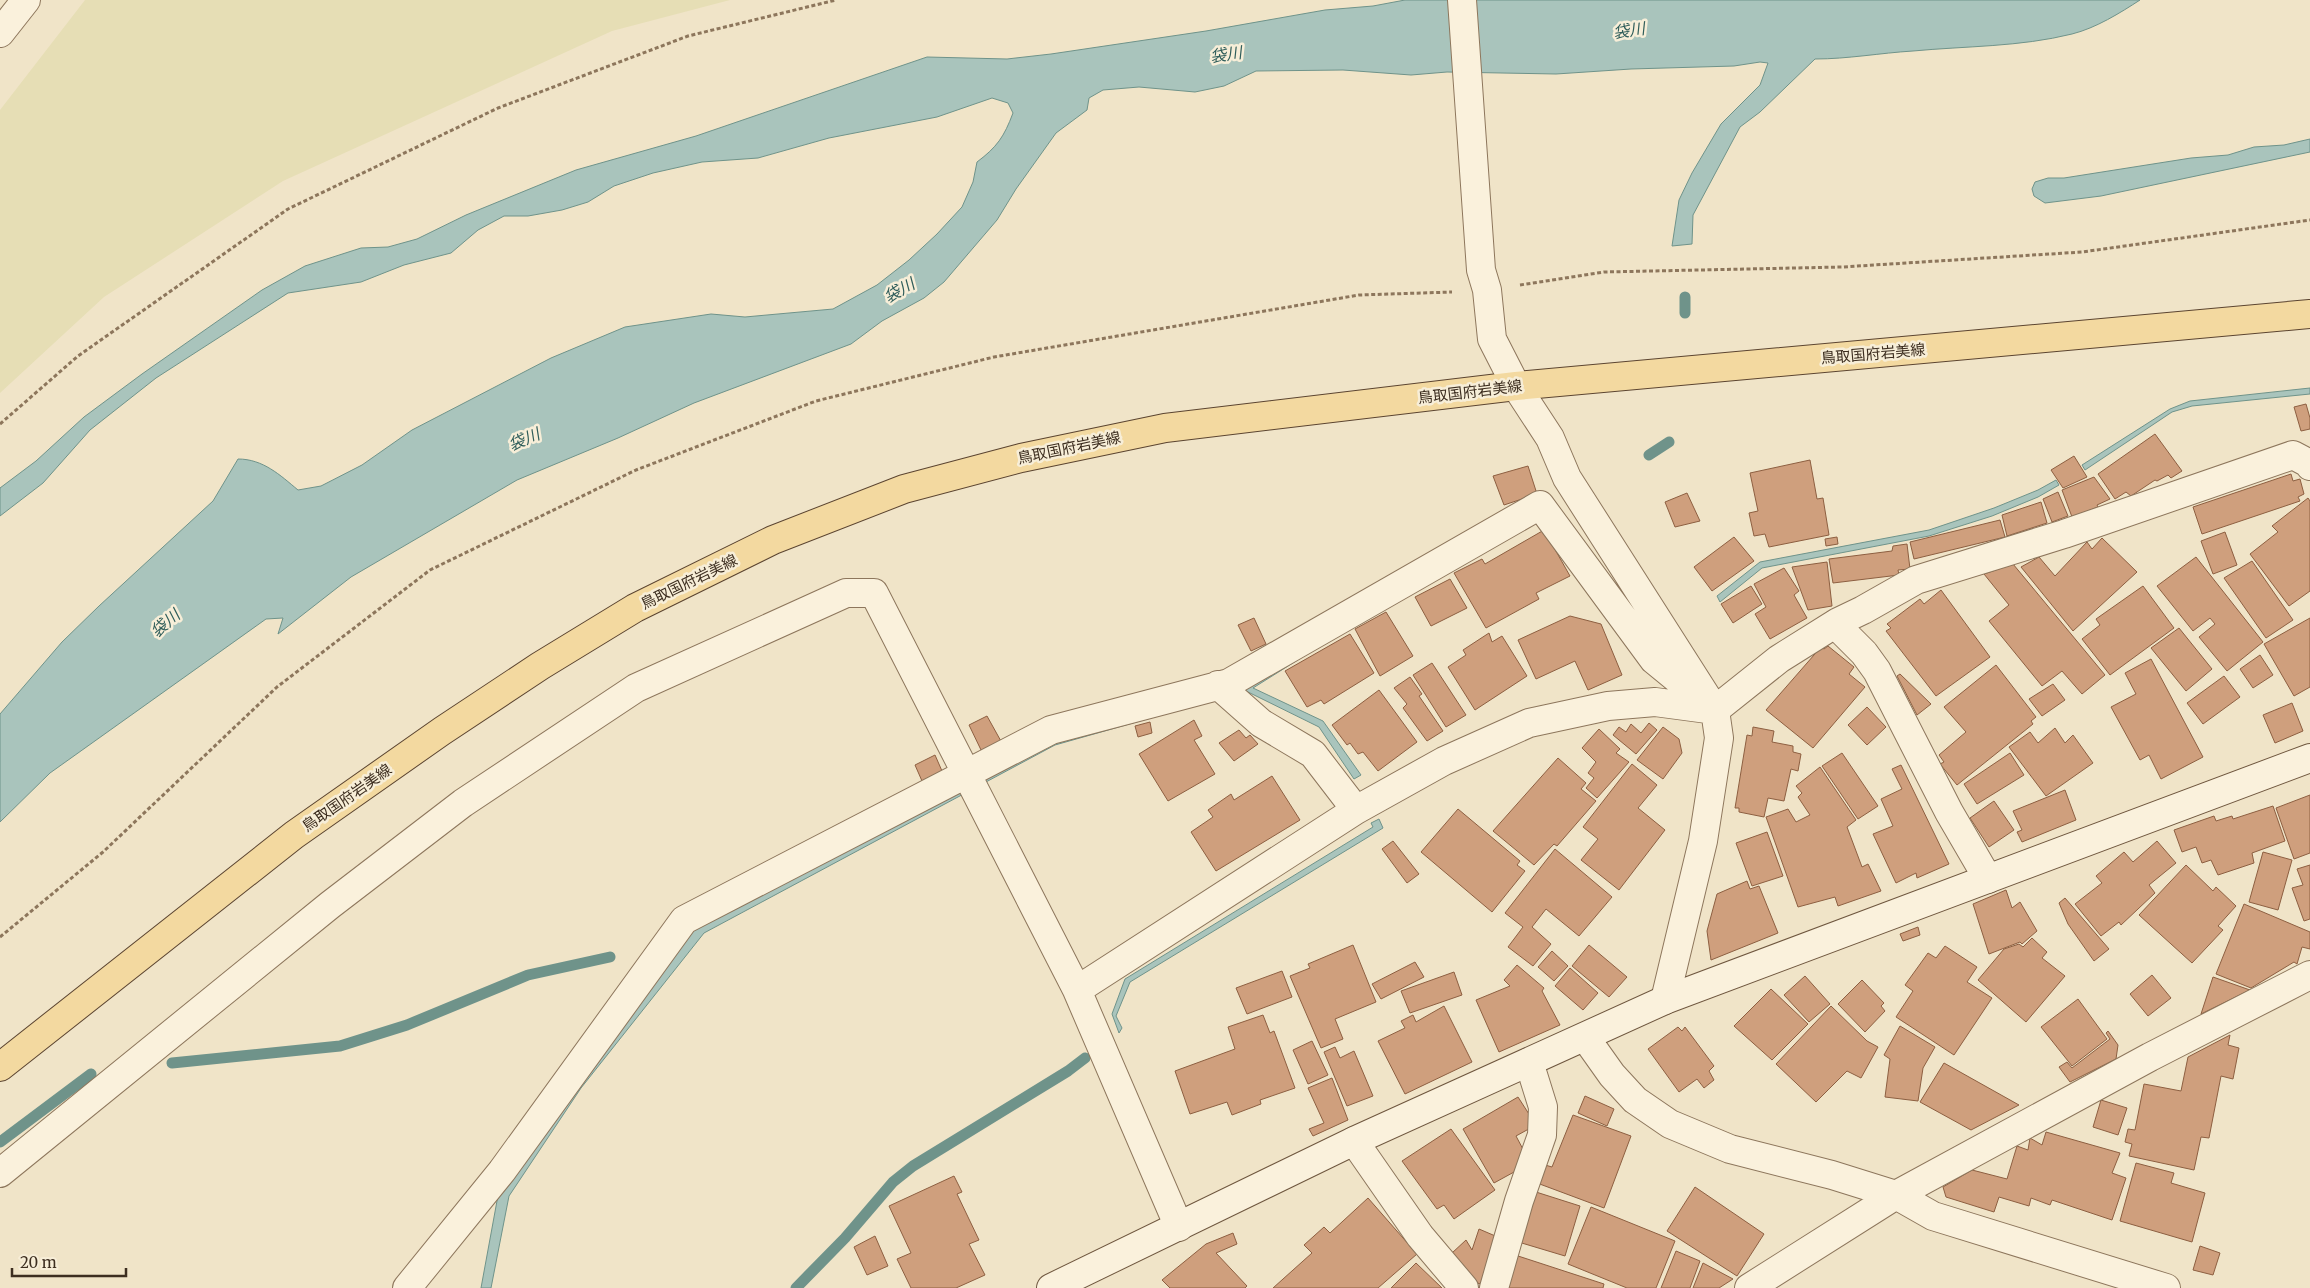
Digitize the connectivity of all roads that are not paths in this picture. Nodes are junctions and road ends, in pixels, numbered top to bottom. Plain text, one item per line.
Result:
1 (26, 0) edge
2 (1462, 0) edge
3 (0, 33) edge
4 (2310, 314) edge
5 (1516, 386) junction
6 (2310, 466) edge
7 (1835, 624) junction
8 (1218, 685) junction
9 (1715, 710) junction
10 (2310, 758) edge
11 (968, 774) junction
12 (1356, 810) junction
13 (1988, 879) junction
14 (2310, 975) edge
15 (1077, 990) junction
16 (1666, 1000) junction
17 (1585, 1037) junction
18 (1529, 1062) junction
19 (0, 1067) edge
20 (1354, 1141) junction
21 (0, 1173) edge
22 (1896, 1195) junction
23 (1179, 1227) junction
24 (407, 1288) edge
25 (1051, 1288) edge
26 (1464, 1288) edge
27 (1494, 1288) edge
28 (1749, 1288) edge
29 (2166, 1288) edge

1 - 3 street
2 - 5 street
4 - 5 main road, 鳥取国府岩美線
5 - 9 street
5 - 19 main road, 鳥取国府岩美線
6 - 7 street
7 - 9 street
7 - 13 street
8 - 9 street
8 - 11 street
8 - 12 street
9 - 12 street
9 - 16 street
10 - 13 street
11 - 15 street
11 - 21 street
11 - 24 street
12 - 15 street
13 - 16 street
14 - 22 street
15 - 23 street
16 - 17 street
17 - 18 street
17 - 22 street
18 - 20 street
18 - 27 street
20 - 23 street
20 - 26 street
22 - 28 street
22 - 29 street
23 - 25 street

